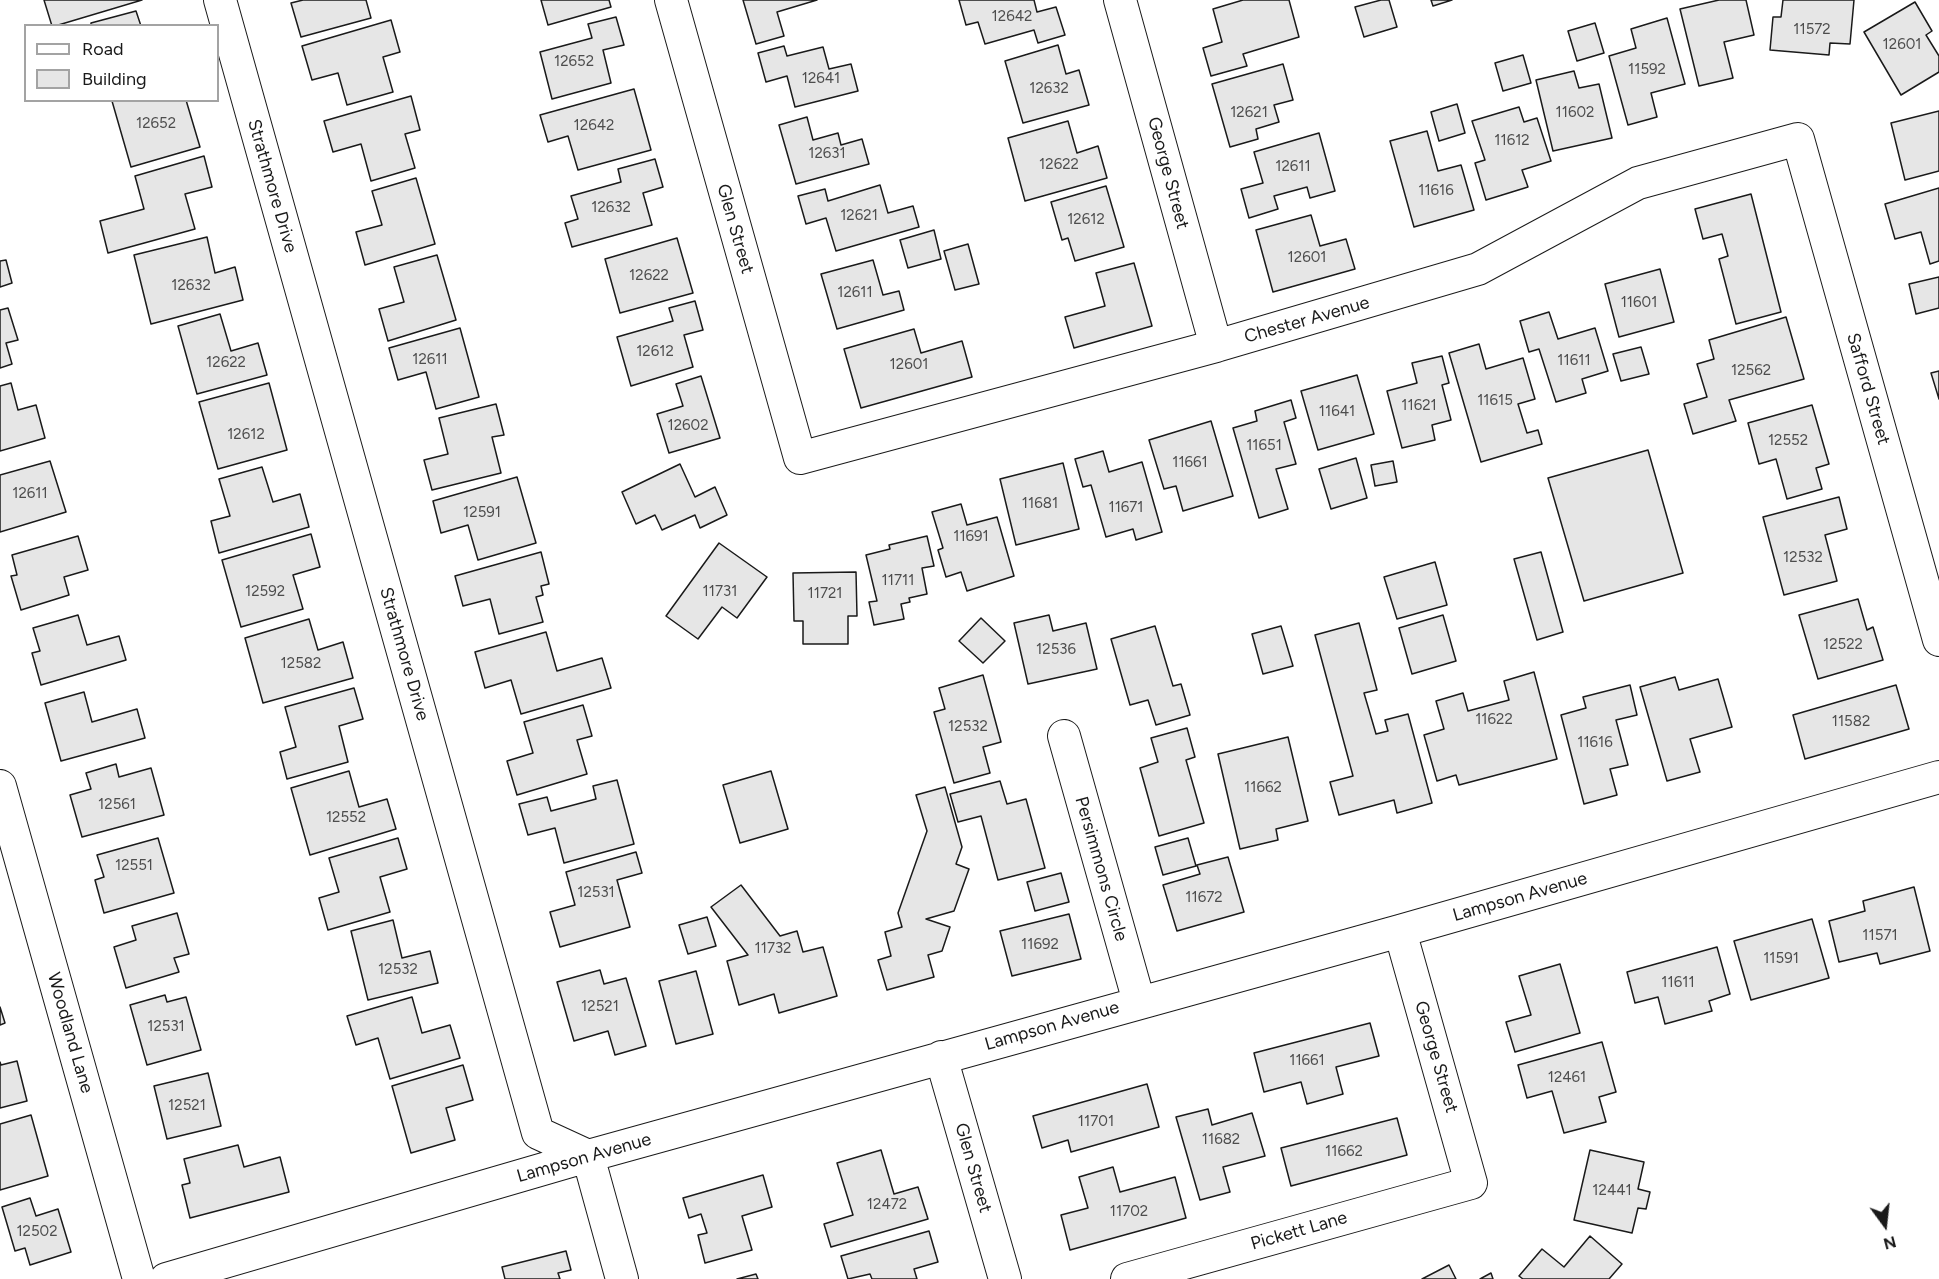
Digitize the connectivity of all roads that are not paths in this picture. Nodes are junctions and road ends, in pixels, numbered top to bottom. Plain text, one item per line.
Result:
1 (220, 0) edge
2 (671, 0) edge
3 (1120, 0) edge
4 (1797, 139) joint
5 (1216, 346) junction
6 (800, 458) joint
7 (1939, 640) edge
8 (1064, 736) dead end
9 (1939, 777) edge
10 (0, 786) edge
11 (1400, 931) junction
12 (1138, 1002) junction
13 (941, 1057) junction
14 (588, 1156) junction
15 (1471, 1183) joint
16 (139, 1279) edge
17 (166, 1279) edge
18 (622, 1279) edge
19 (1005, 1279) edge
20 (1127, 1279) edge

1 - 14 street, Strathmore Drive
2 - 6 street, Glen Street
3 - 5 street, George Street
4 - 5 street, Chester Avenue
4 - 7 street, Safford Street
5 - 6 street, Chester Avenue
8 - 12 street, Persimmons Circle
9 - 11 street, Lampson Avenue
10 - 16 street, Woodland Lane
11 - 12 street, Lampson Avenue
11 - 15 street, George Street
12 - 13 street, Lampson Avenue
13 - 14 street, Lampson Avenue
13 - 19 street, Glen Street
14 - 17 street, Lampson Avenue
14 - 18 street
15 - 20 street, Pickett Lane

